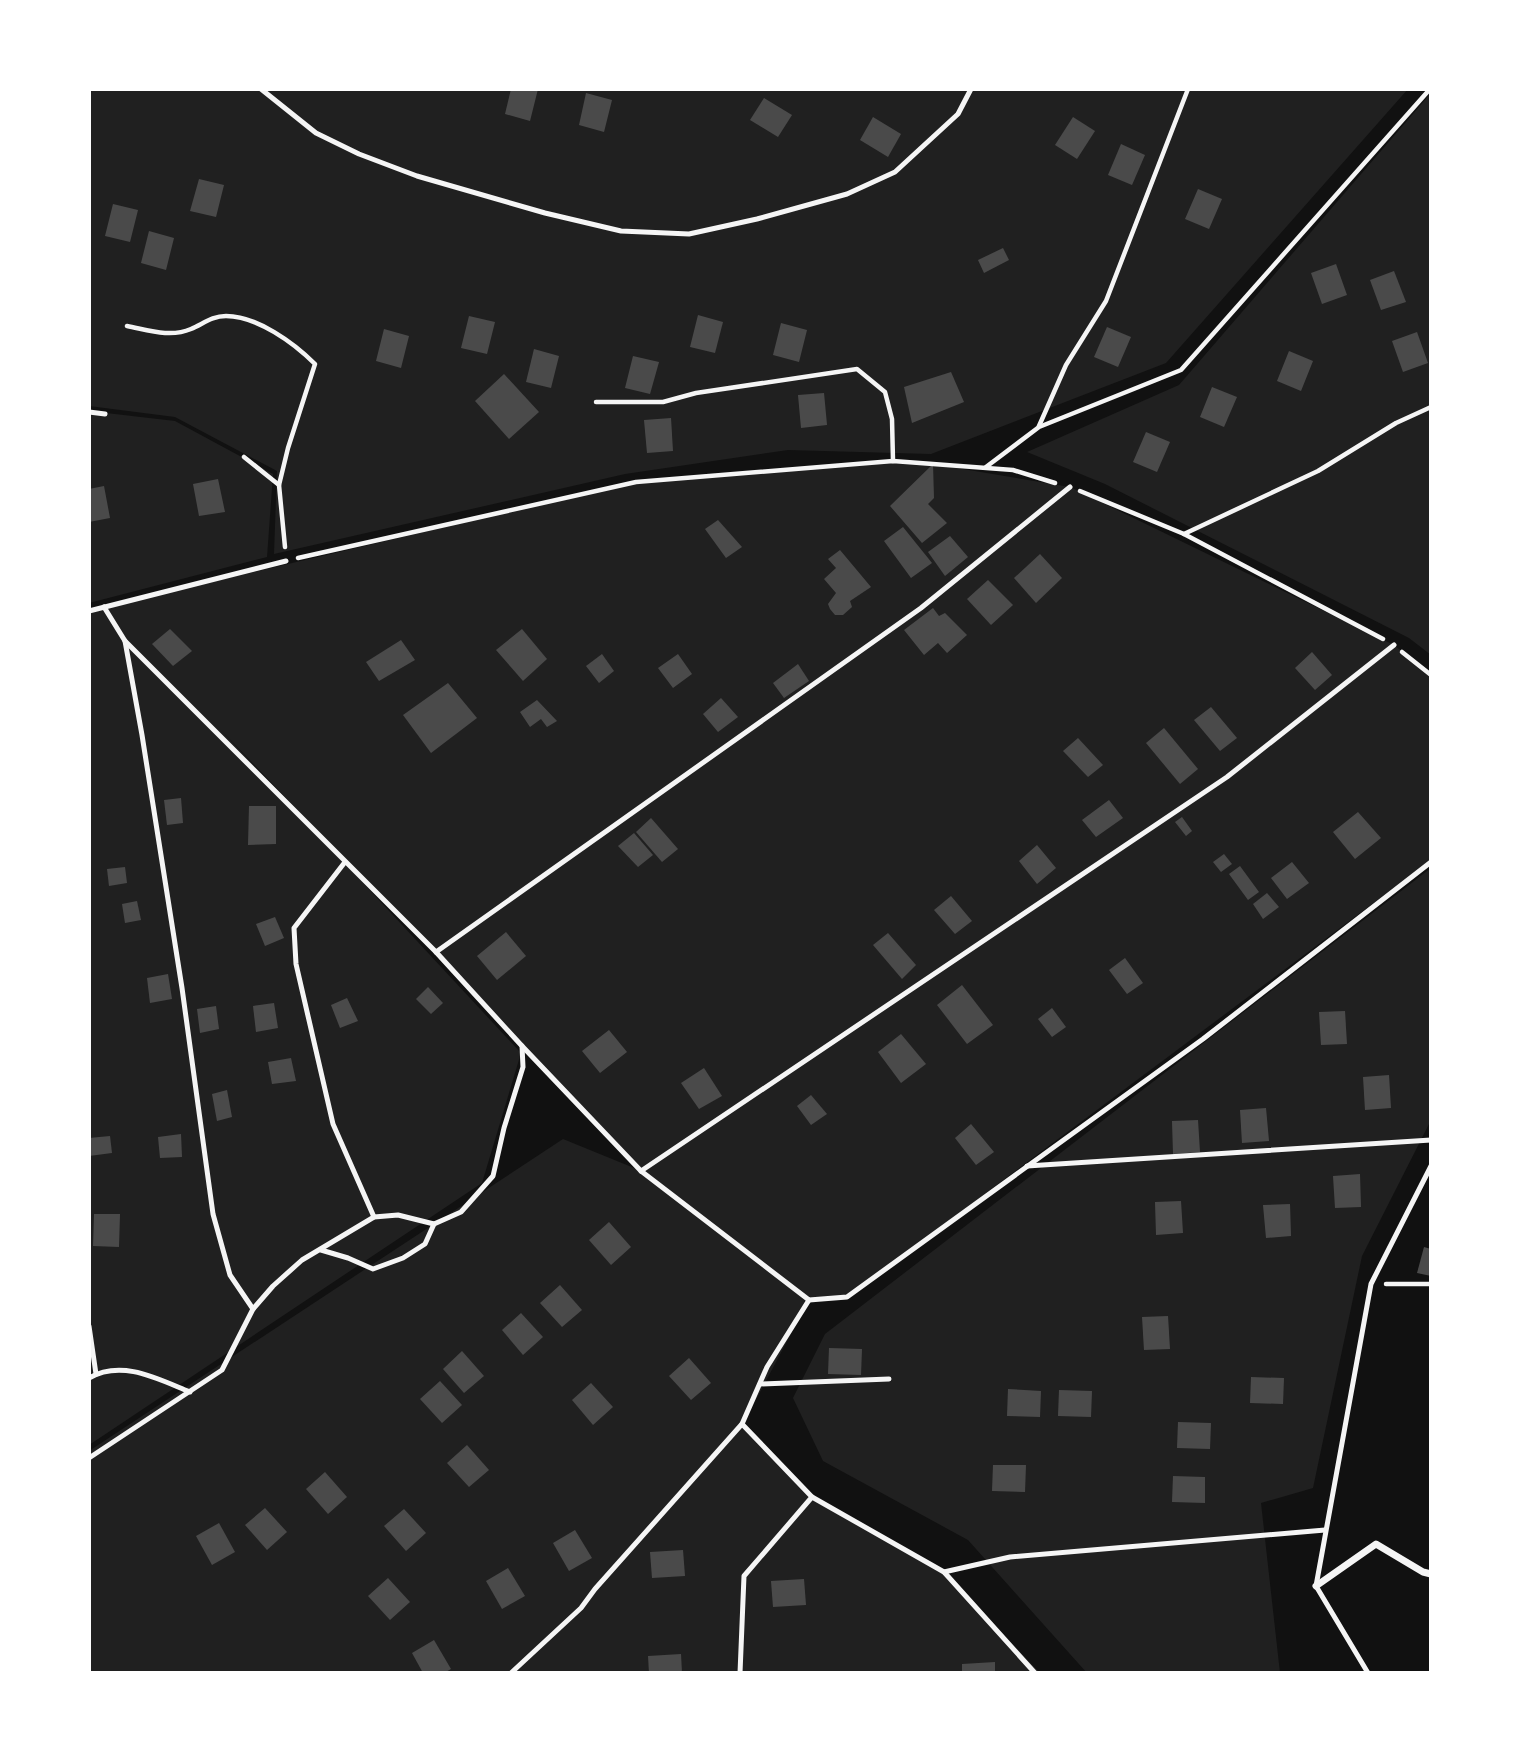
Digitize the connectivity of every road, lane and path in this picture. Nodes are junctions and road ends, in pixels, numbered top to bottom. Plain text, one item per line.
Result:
1 (261, 89) edge
2 (971, 89) edge
3 (1188, 89) edge
4 (1430, 89) edge
5 (127, 326) dead end
6 (596, 402) dead end
7 (1431, 407) edge
8 (89, 412) edge
9 (104, 414) dead end
10 (1039, 427) junction
11 (244, 457) dead end
12 (893, 461) junction
13 (985, 467) junction
14 (279, 485) junction
15 (1070, 487) junction
16 (1184, 534) junction
17 (286, 561) junction
18 (104, 607) junction
19 (89, 611) edge
20 (125, 641) junction
21 (1394, 645) junction
22 (1431, 675) edge
23 (345, 862) junction
24 (1431, 862) edge
25 (436, 952) junction
26 (522, 1046) junction
27 (1431, 1140) edge
28 (1027, 1166) junction
29 (1431, 1166) edge
30 (641, 1171) junction
31 (374, 1217) junction
32 (434, 1224) junction
33 (321, 1250) junction
34 (1371, 1284) junction
35 (1431, 1284) edge
36 (809, 1300) junction
37 (253, 1309) junction
38 (89, 1326) edge
39 (96, 1374) junction
40 (89, 1378) edge
41 (889, 1379) dead end
42 (760, 1384) junction
43 (190, 1392) junction
44 (742, 1424) junction
45 (89, 1458) edge
46 (811, 1497) junction
47 (1325, 1530) junction
48 (944, 1572) junction
49 (1431, 1574) edge
50 (1316, 1586) junction
51 (511, 1673) edge
52 (740, 1673) edge
53 (1035, 1673) edge
54 (1368, 1673) edge

1 - 2 lane
3 - 10 path
4 - 10 path
5 - 14 path
6 - 12 path
7 - 16 path
8 - 9 lane
10 - 13 path
11 - 14 path
12 - 13 path
12 - 17 path
13 - 15 path
14 - 17 path
15 - 16 path
15 - 25 lane
16 - 21 path
17 - 18 lane
18 - 19 lane
18 - 20 lane
20 - 23 lane
20 - 37 lane
21 - 22 path
21 - 30 lane
23 - 25 lane
23 - 31 lane
24 - 28 lane
25 - 26 lane
26 - 30 lane
26 - 32 lane
27 - 28 lane
28 - 36 lane
29 - 34 lane
30 - 36 lane
31 - 32 lane
31 - 33 lane
32 - 33 lane
33 - 37 lane
34 - 35 path
34 - 47 lane
36 - 42 lane
37 - 43 lane
38 - 39 lane
39 - 40 lane
39 - 43 lane
41 - 42 lane
42 - 44 lane
43 - 45 lane
44 - 46 lane
44 - 51 lane
46 - 48 lane
46 - 52 lane
47 - 48 lane
47 - 50 lane
48 - 53 lane
49 - 50 street
50 - 54 lane

